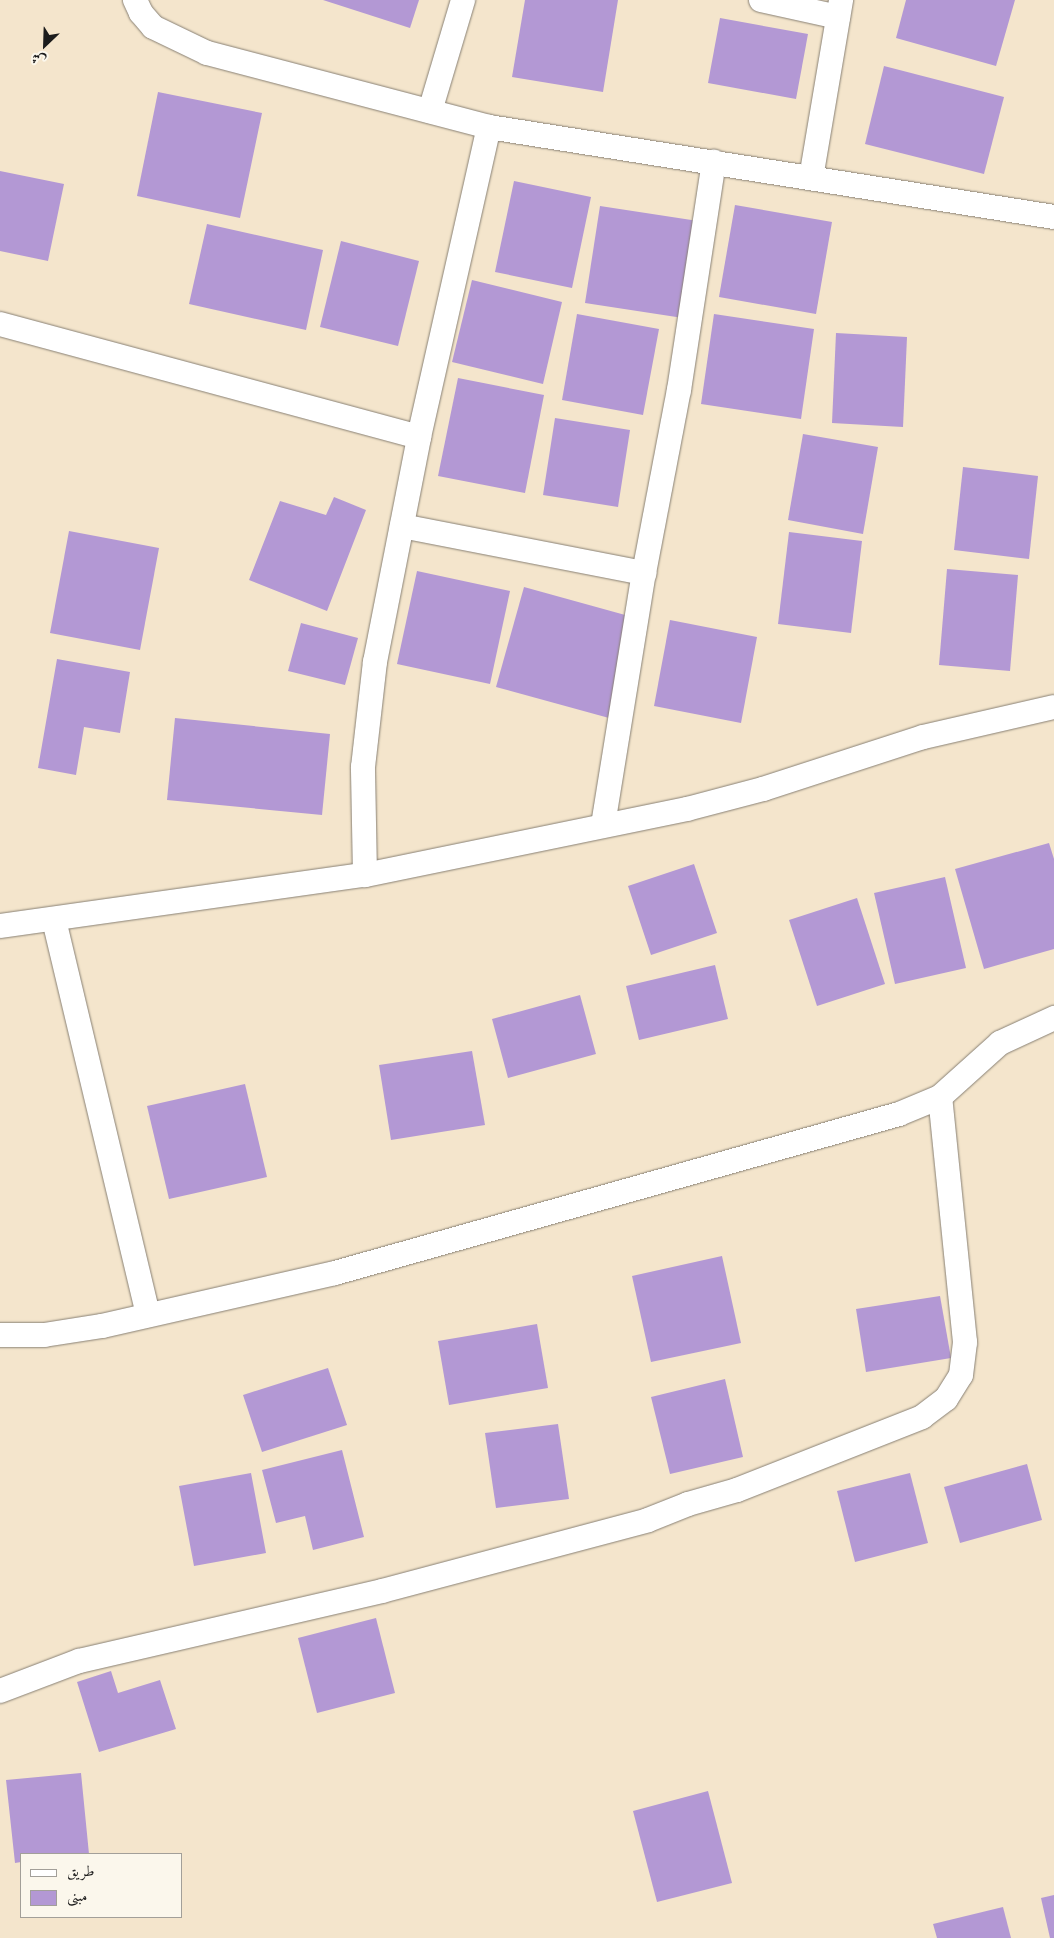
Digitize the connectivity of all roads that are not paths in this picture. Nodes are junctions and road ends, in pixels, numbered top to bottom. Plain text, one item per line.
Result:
1 (135, 0) edge
2 (463, 0) edge
3 (761, 0) edge
4 (840, 9) edge
5 (430, 112) junction
6 (490, 127) junction
7 (714, 162) junction
8 (811, 178) junction
9 (1054, 217) edge
10 (0, 324) edge
11 (419, 437) junction
12 (402, 526) junction
13 (644, 573) junction
14 (1054, 707) edge
15 (603, 824) junction
16 (365, 875) junction
17 (54, 920) junction
18 (0, 926) edge
19 (1054, 1018) edge
20 (940, 1097) junction
21 (148, 1315) junction
22 (0, 1335) edge
23 (0, 1691) edge

1 - 5 street
2 - 5 street
3 - 4 street
4 - 8 street
5 - 6 street
6 - 7 street
6 - 11 street
7 - 8 street
7 - 13 street
8 - 9 street
10 - 11 street
11 - 12 street
12 - 13 street
12 - 16 street
13 - 15 street
14 - 15 street
15 - 16 street
16 - 17 street
17 - 18 street
17 - 21 street
19 - 20 street
20 - 21 street
20 - 23 street
21 - 22 street

